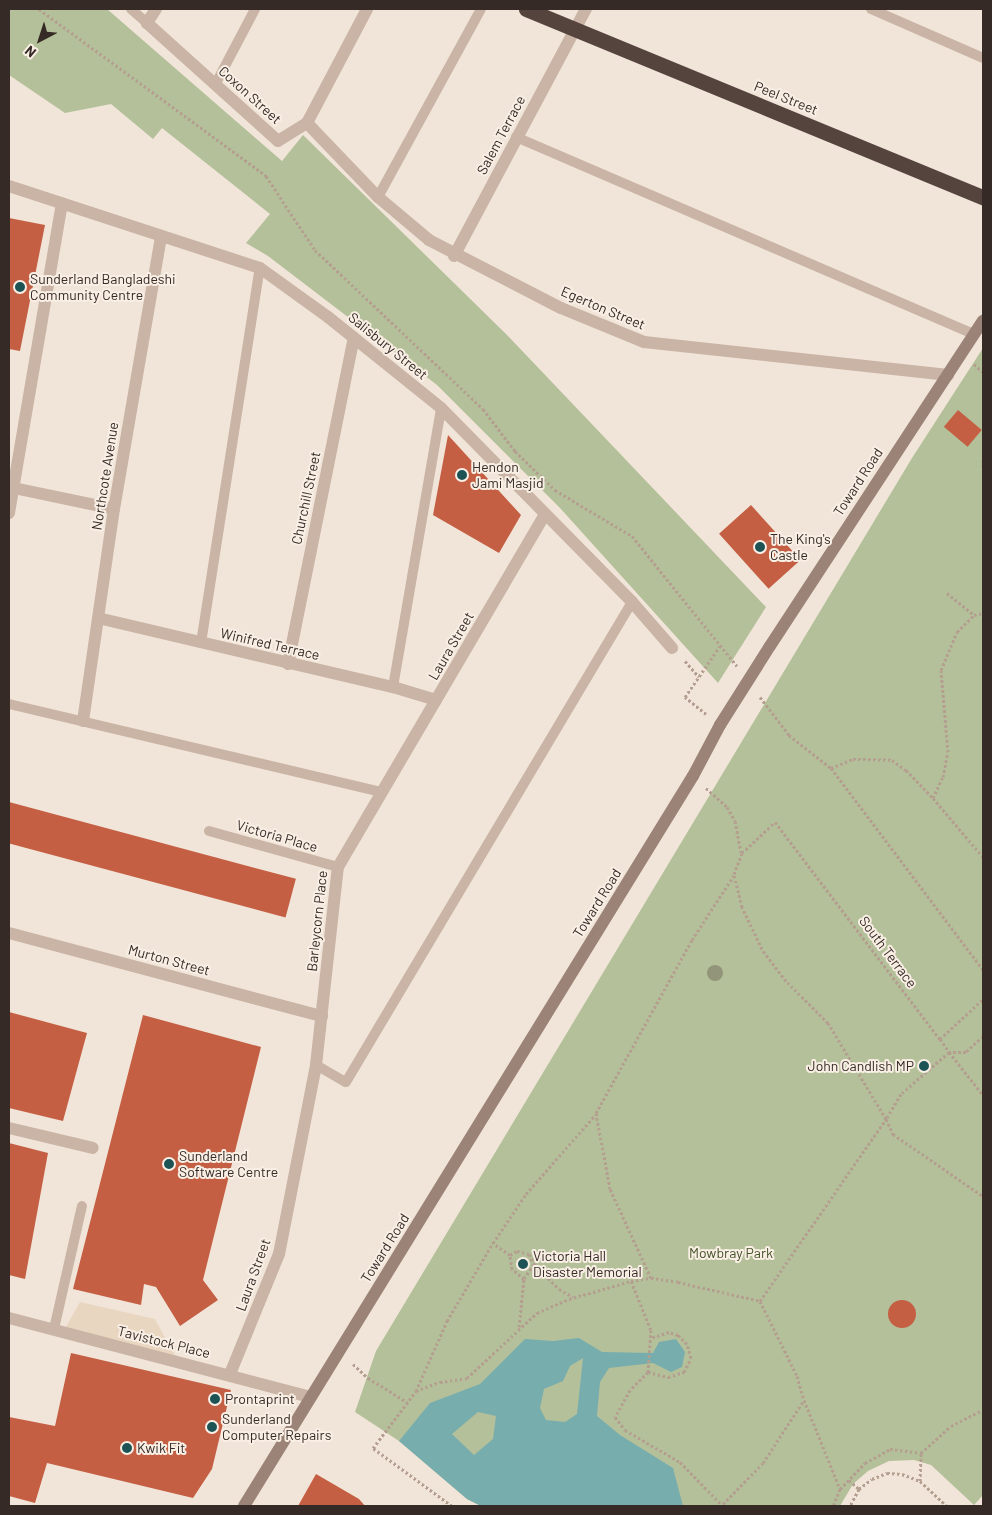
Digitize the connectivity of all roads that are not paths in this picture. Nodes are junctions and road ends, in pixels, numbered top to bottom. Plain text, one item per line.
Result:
1 (131, 9) edge
2 (156, 9) edge
3 (255, 9) edge
4 (367, 9) edge
5 (481, 9) edge
6 (526, 9) edge
7 (586, 9) edge
8 (870, 9) edge
9 (147, 23) junction
10 (576, 29) junction
11 (983, 58) edge
12 (216, 84) junction
13 (307, 123) junction
14 (516, 137) junction
15 (9, 186) edge
16 (378, 197) junction
17 (983, 197) edge
18 (62, 204) junction
19 (161, 236) junction
20 (454, 256) junction
21 (260, 268) junction
22 (983, 320) edge
23 (974, 334) junction
24 (354, 338) junction
25 (948, 374) junction
26 (441, 408) junction
27 (11, 487) edge
28 (114, 509) junction
29 (9, 513) edge
30 (545, 514) junction
31 (632, 602) junction
32 (98, 618) junction
33 (201, 643) junction
34 (672, 648) dead end
35 (288, 664) junction
36 (393, 687) junction
37 (436, 700) junction
38 (9, 704) edge
39 (82, 721) junction
40 (382, 792) junction
41 (209, 831) dead end
42 (338, 867) junction
43 (9, 933) edge
44 (322, 1016) junction
45 (316, 1065) junction
46 (9, 1128) edge
47 (93, 1148) dead end
48 (82, 1206) dead end
49 (9, 1318) edge
50 (54, 1329) junction
51 (230, 1374) junction
52 (311, 1398) junction
53 (244, 1506) edge

1 - 9 lane
2 - 9 street
3 - 12 lane
4 - 13 street
5 - 16 lane
6 - 10 highway, Peel Street
7 - 10 street, Salem Terrace
8 - 11 lane
9 - 12 street, Coxon Street
10 - 14 street, Salem Terrace
10 - 17 highway, Peel Street
12 - 13 street, Coxon Street
13 - 16 street, Egerton Street
14 - 20 street, Salem Terrace
14 - 23 lane
15 - 18 street, Salisbury Street
16 - 20 street, Egerton Street
18 - 19 street, Salisbury Street
18 - 27 street
19 - 21 street, Salisbury Street
19 - 28 street, Northcote Avenue
20 - 25 street, Egerton Street
21 - 24 street, Salisbury Street
21 - 33 lane
22 - 23 main road, Toward Road
23 - 25 main road, Toward Road
24 - 26 street, Salisbury Street
24 - 35 street, Churchill Street
25 - 52 main road, Toward Road, bridge
26 - 30 street, Salisbury Street
26 - 36 lane
27 - 28 street
27 - 29 street
28 - 32 street, Northcote Avenue
30 - 31 street, Salisbury Street
30 - 37 street, Laura Street
31 - 34 street, Salisbury Street
31 - 45 lane
32 - 33 street, Winifred Terrace
32 - 39 street, Northcote Avenue
33 - 35 street, Winifred Terrace
35 - 36 street, Winifred Terrace
36 - 37 street, Winifred Terrace
37 - 40 street, Laura Street
38 - 39 lane
39 - 40 lane
40 - 42 street, Barleycorn Place
41 - 42 lane, Victoria Place
42 - 44 street, Barleycorn Place
43 - 44 street, Murton Street
44 - 45 street, Barleycorn Place
45 - 51 street, Laura Street
46 - 47 street
48 - 50 lane
49 - 50 street, Tavistock Place
50 - 51 street, Tavistock Place
51 - 52 street, Tavistock Place
52 - 53 main road, Toward Road

